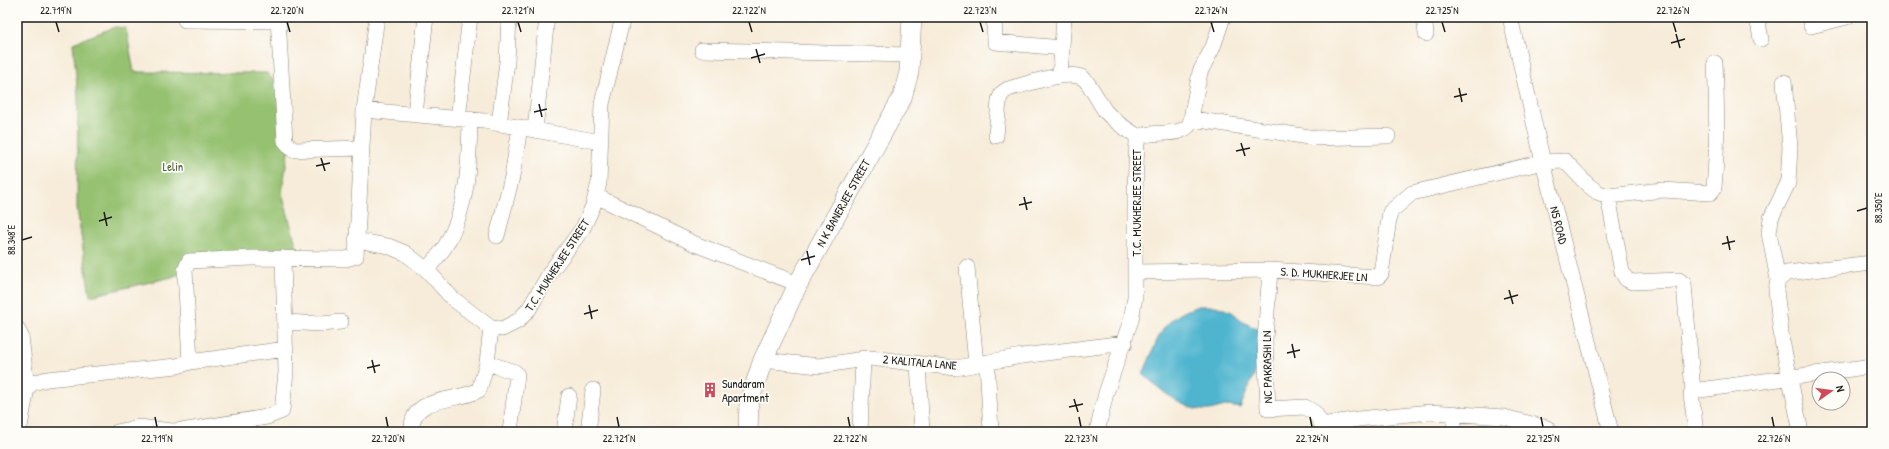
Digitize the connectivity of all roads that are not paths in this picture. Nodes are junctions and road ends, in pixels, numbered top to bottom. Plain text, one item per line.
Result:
1 (185, 17) edge
2 (377, 17) edge
3 (426, 17) edge
4 (470, 17) edge
5 (509, 17) edge
6 (547, 17) edge
7 (623, 17) edge
8 (912, 17) edge
9 (994, 17) edge
10 (1064, 17) edge
11 (1223, 17) edge
12 (1424, 17) edge
13 (1510, 17) edge
14 (1757, 17) edge
15 (1847, 17) edge
16 (278, 19) edge
17 (1811, 26) dead end
18 (1426, 34) dead end
19 (1762, 39) dead end
20 (1062, 48) junction
21 (702, 50) dead end
22 (910, 55) junction
23 (1715, 63) dead end
24 (1060, 76) junction
25 (1784, 82) dead end
26 (364, 110) junction
27 (415, 114) junction
28 (464, 118) junction
29 (1193, 119) junction
30 (499, 124) junction
31 (520, 127) junction
32 (535, 130) junction
33 (996, 136) dead end
34 (1388, 136) dead end
35 (1139, 137) junction
36 (601, 142) junction
37 (362, 148) junction
38 (1543, 162) junction
39 (596, 196) junction
40 (1608, 196) junction
41 (497, 236) dead end
42 (356, 240) junction
43 (283, 258) junction
44 (1872, 263) edge
45 (967, 267) dead end
46 (427, 270) junction
47 (1270, 270) junction
48 (1136, 272) junction
49 (1778, 280) junction
50 (798, 284) junction
51 (285, 322) junction
52 (341, 322) dead end
53 (17, 328) edge
54 (491, 328) junction
55 (1125, 343) junction
56 (286, 349) junction
57 (863, 358) junction
58 (763, 360) junction
59 (190, 362) junction
60 (487, 362) junction
61 (981, 363) junction
62 (918, 364) junction
63 (1872, 366) edge
64 (1790, 376) junction
65 (27, 388) junction
66 (593, 390) dead end
67 (1694, 391) junction
68 (569, 396) dead end
69 (1454, 413) junction
70 (1358, 425) edge
71 (1514, 426) edge
72 (18, 432) edge
73 (116, 432) edge
74 (412, 432) edge
75 (510, 432) edge
76 (564, 432) edge
77 (588, 432) edge
78 (748, 432) edge
79 (860, 432) edge
80 (922, 432) edge
81 (990, 432) edge
82 (1097, 432) edge
83 (1454, 432) edge
84 (1550, 432) edge
85 (1611, 432) edge
86 (1696, 432) edge
87 (1801, 432) edge

1 - 16 street
2 - 26 street
3 - 27 street
4 - 28 street
5 - 30 street
6 - 32 street
7 - 36 street, T.C. MUKHERJEE STREET
8 - 22 street, N K BANERJEE STREET
9 - 20 street
10 - 20 street
11 - 29 street
12 - 18 street
13 - 38 street, NS ROAD
14 - 19 street
15 - 17 street
16 - 37 street
20 - 24 street
21 - 22 street
22 - 50 street, N K BANERJEE STREET
23 - 40 street
24 - 33 street
24 - 35 street
25 - 49 street
26 - 27 street
26 - 37 street
27 - 28 street
28 - 30 street
28 - 46 street
29 - 34 street
29 - 35 street, T.C. MUKHERJEE STREET
30 - 31 street
31 - 32 street
31 - 41 street
32 - 36 street
35 - 48 street, T.C. MUKHERJEE STREET
36 - 39 street, T.C. MUKHERJEE STREET
37 - 42 street
38 - 40 street
38 - 47 street, S. D. MUKHERJEE LN
38 - 85 street, NS ROAD
39 - 50 street
39 - 54 street, T.C. MUKHERJEE STREET
40 - 67 street
42 - 43 street
42 - 46 street
43 - 51 street
43 - 59 street
44 - 49 street
45 - 61 street
46 - 54 street
47 - 48 street, S. D. MUKHERJEE LN
47 - 70 street, NC PAKRASHI LN
48 - 55 street, T.C. MUKHERJEE STREET
49 - 64 street
50 - 58 street, N K BANERJEE STREET
51 - 52 street
51 - 56 street
53 - 65 street
54 - 60 street
55 - 61 street, 2 KALITALA LANE
55 - 82 street, T.C. MUKHERJEE STREET
56 - 59 street
56 - 73 street
57 - 58 street, 2 KALITALA LANE
57 - 62 street, 2 KALITALA LANE
57 - 79 street
58 - 78 street, N K BANERJEE STREET
59 - 65 street
60 - 74 street
60 - 75 street
61 - 62 street, 2 KALITALA LANE
61 - 81 street
62 - 80 street
63 - 64 street
64 - 67 street
64 - 87 street
65 - 72 street
66 - 77 street
67 - 86 street
68 - 76 street
69 - 70 street, NC PAKRASHI LN
69 - 71 street, NC PAKRASHI LN
69 - 83 street
71 - 84 street, NC PAKRASHI LN

